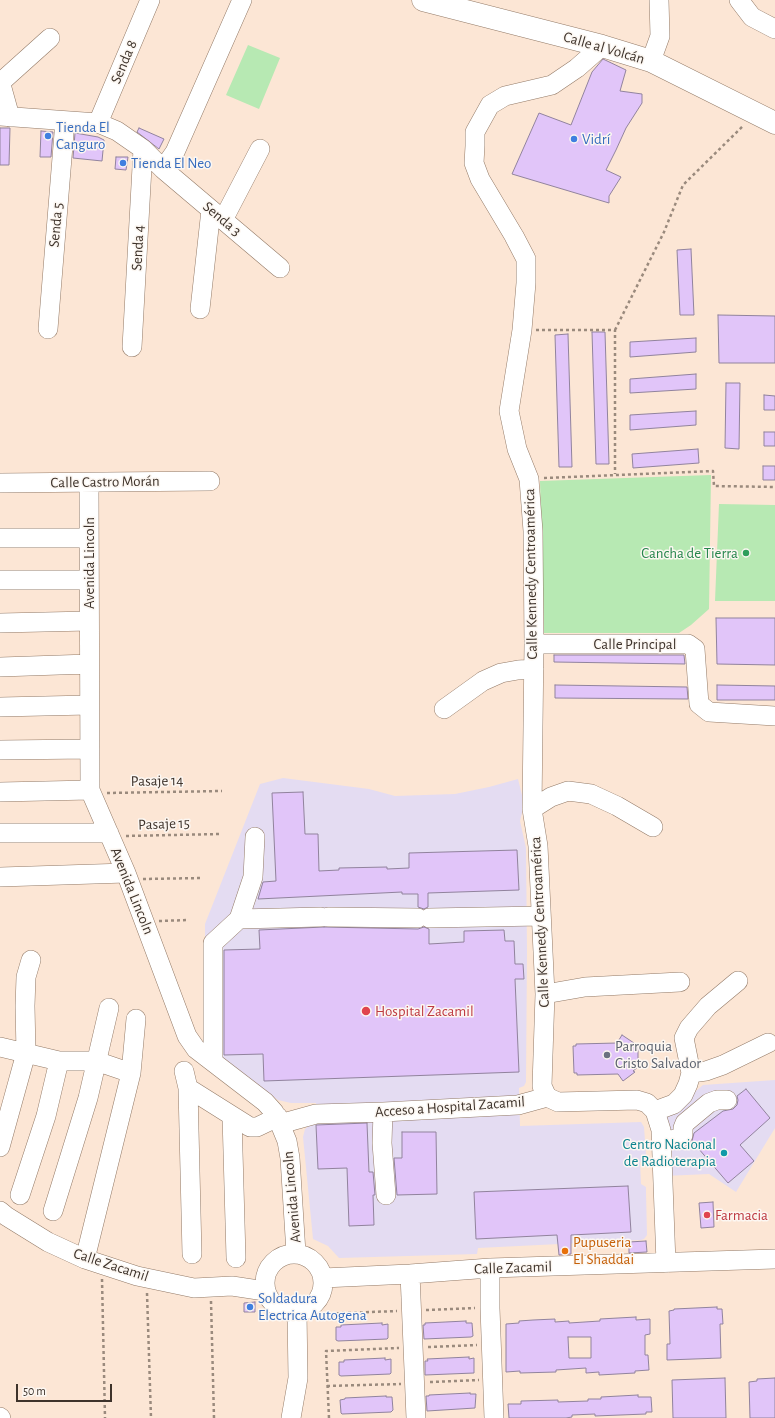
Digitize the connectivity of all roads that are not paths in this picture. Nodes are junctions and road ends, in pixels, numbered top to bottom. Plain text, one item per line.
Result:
1 (150, 0) edge
2 (242, 0) edge
3 (424, 0) edge
4 (739, 0) edge
5 (662, 1) edge
6 (775, 29) edge
7 (50, 38) dead end
8 (602, 46) junction
9 (651, 60) junction
10 (0, 82) edge
11 (5, 116) edge
12 (766, 118) edge
13 (65, 120) junction
14 (98, 123) junction
15 (143, 149) junction
16 (260, 149) dead end
17 (163, 169) junction
18 (217, 215) junction
19 (280, 268) dead end
20 (200, 309) dead end
21 (48, 330) dead end
22 (132, 347) dead end
23 (210, 481) dead end
24 (0, 483) edge
25 (89, 483) junction
26 (0, 538) edge
27 (89, 538) junction
28 (0, 580) edge
29 (89, 580) junction
30 (89, 621) junction
31 (0, 623) edge
32 (534, 644) junction
33 (89, 664) junction
34 (0, 667) edge
35 (534, 669) junction
36 (89, 705) junction
37 (0, 707) edge
38 (444, 709) dead end
39 (775, 716) edge
40 (90, 749) junction
41 (0, 750) edge
42 (90, 791) junction
43 (0, 792) edge
44 (532, 810) junction
45 (653, 827) dead end
46 (0, 833) edge
47 (109, 835) junction
48 (255, 838) dead end
49 (128, 876) junction
50 (0, 877) edge
51 (541, 916) junction
52 (239, 919) junction
53 (31, 960) dead end
54 (738, 981) dead end
55 (680, 982) dead end
56 (545, 994) junction
57 (109, 1008) dead end
58 (136, 1019) dead end
59 (768, 1043) dead end
60 (0, 1047) edge
61 (26, 1053) junction
62 (59, 1061) junction
63 (96, 1061) junction
64 (213, 1061) junction
65 (131, 1073) junction
66 (691, 1073) junction
67 (547, 1097) junction
68 (727, 1100) dead end
69 (655, 1111) junction
70 (383, 1112) junction
71 (232, 1116) junction
72 (279, 1120) junction
73 (661, 1142) junction
74 (0, 1147) edge
75 (20, 1195) dead end
76 (386, 1196) dead end
77 (0, 1211) edge
78 (53, 1211) dead end
79 (296, 1253) junction
80 (192, 1254) dead end
81 (236, 1258) dead end
82 (775, 1259) edge
83 (93, 1262) junction
84 (666, 1263) junction
85 (490, 1268) junction
86 (266, 1271) junction
87 (410, 1274) junction
88 (323, 1278) junction
89 (232, 1286) junction
90 (265, 1290) junction
91 (298, 1312) junction
92 (291, 1418) edge
93 (416, 1418) edge
94 (494, 1418) edge

1 - 14 street, Senda 8
2 - 17 street
3 - 8 main road, Calle al Volcán
4 - 6 street
5 - 9 street
7 - 10 street
8 - 9 main road, Calle al Volcán
8 - 32 street, Calle Kennedy Centroamérica
9 - 12 main road, Calle al Volcán
10 - 11 street
11 - 13 street, Senda 3
13 - 14 street, Senda 3
13 - 21 street, Senda 5
14 - 15 street, Senda 3
15 - 17 street, Senda 3
15 - 22 street, Senda 4
16 - 18 street
17 - 18 street, Senda 3
18 - 19 street, Senda 3
18 - 20 street
23 - 25 street, Calle Castro Morán
24 - 25 street, Calle Castro Morán
25 - 27 street, Avenida Lincoln
26 - 27 street
27 - 29 street, Avenida Lincoln
28 - 29 street
29 - 30 street, Avenida Lincoln
30 - 31 street
30 - 33 street, Avenida Lincoln
32 - 35 street, Calle Kennedy Centroamérica
32 - 39 street, Calle Principal
33 - 34 street
33 - 36 street, Avenida Lincoln
35 - 38 street
35 - 44 street, Calle Kennedy Centroamérica
36 - 37 street
36 - 40 street, Avenida Lincoln
40 - 41 street
40 - 42 street, Avenida Lincoln
42 - 43 street
42 - 47 street, Avenida Lincoln
44 - 45 street
44 - 51 street, Calle Kennedy Centroamérica
46 - 47 street
47 - 49 street, Avenida Lincoln
48 - 52 street
49 - 50 street
49 - 64 street, Avenida Lincoln
51 - 52 street
51 - 56 street, Calle Kennedy Centroamérica
52 - 64 street
53 - 61 street
54 - 66 street
55 - 56 street
56 - 67 street, Calle Kennedy Centroamérica
57 - 63 street
58 - 65 street
59 - 66 street
60 - 61 street
61 - 62 street
61 - 74 street
62 - 63 street
62 - 75 street
63 - 65 street
63 - 78 street
64 - 72 street, Avenida Lincoln
65 - 83 street
66 - 69 street
67 - 69 street, Acceso a Hospital Zacamil
67 - 70 street, Acceso a Hospital Zacamil
68 - 73 street
69 - 73 street
70 - 72 street, Acceso a Hospital Zacamil
70 - 76 street
71 - 72 street, Acceso a Hospital Zacamil
71 - 80 street
71 - 81 street
72 - 79 street, Avenida Lincoln
73 - 84 street
77 - 83 street, Calle Zacamil
79 - 86 street
79 - 88 street
82 - 84 street, Calle Zacamil
83 - 89 street, Calle Zacamil
84 - 85 street, Calle Zacamil
85 - 87 street, Calle Zacamil
85 - 94 street
86 - 89 street, Calle Zacamil
86 - 90 street
87 - 88 street, Calle Zacamil
87 - 93 street
88 - 91 street
89 - 90 street, Calle Zacamil
90 - 91 street
91 - 92 street

